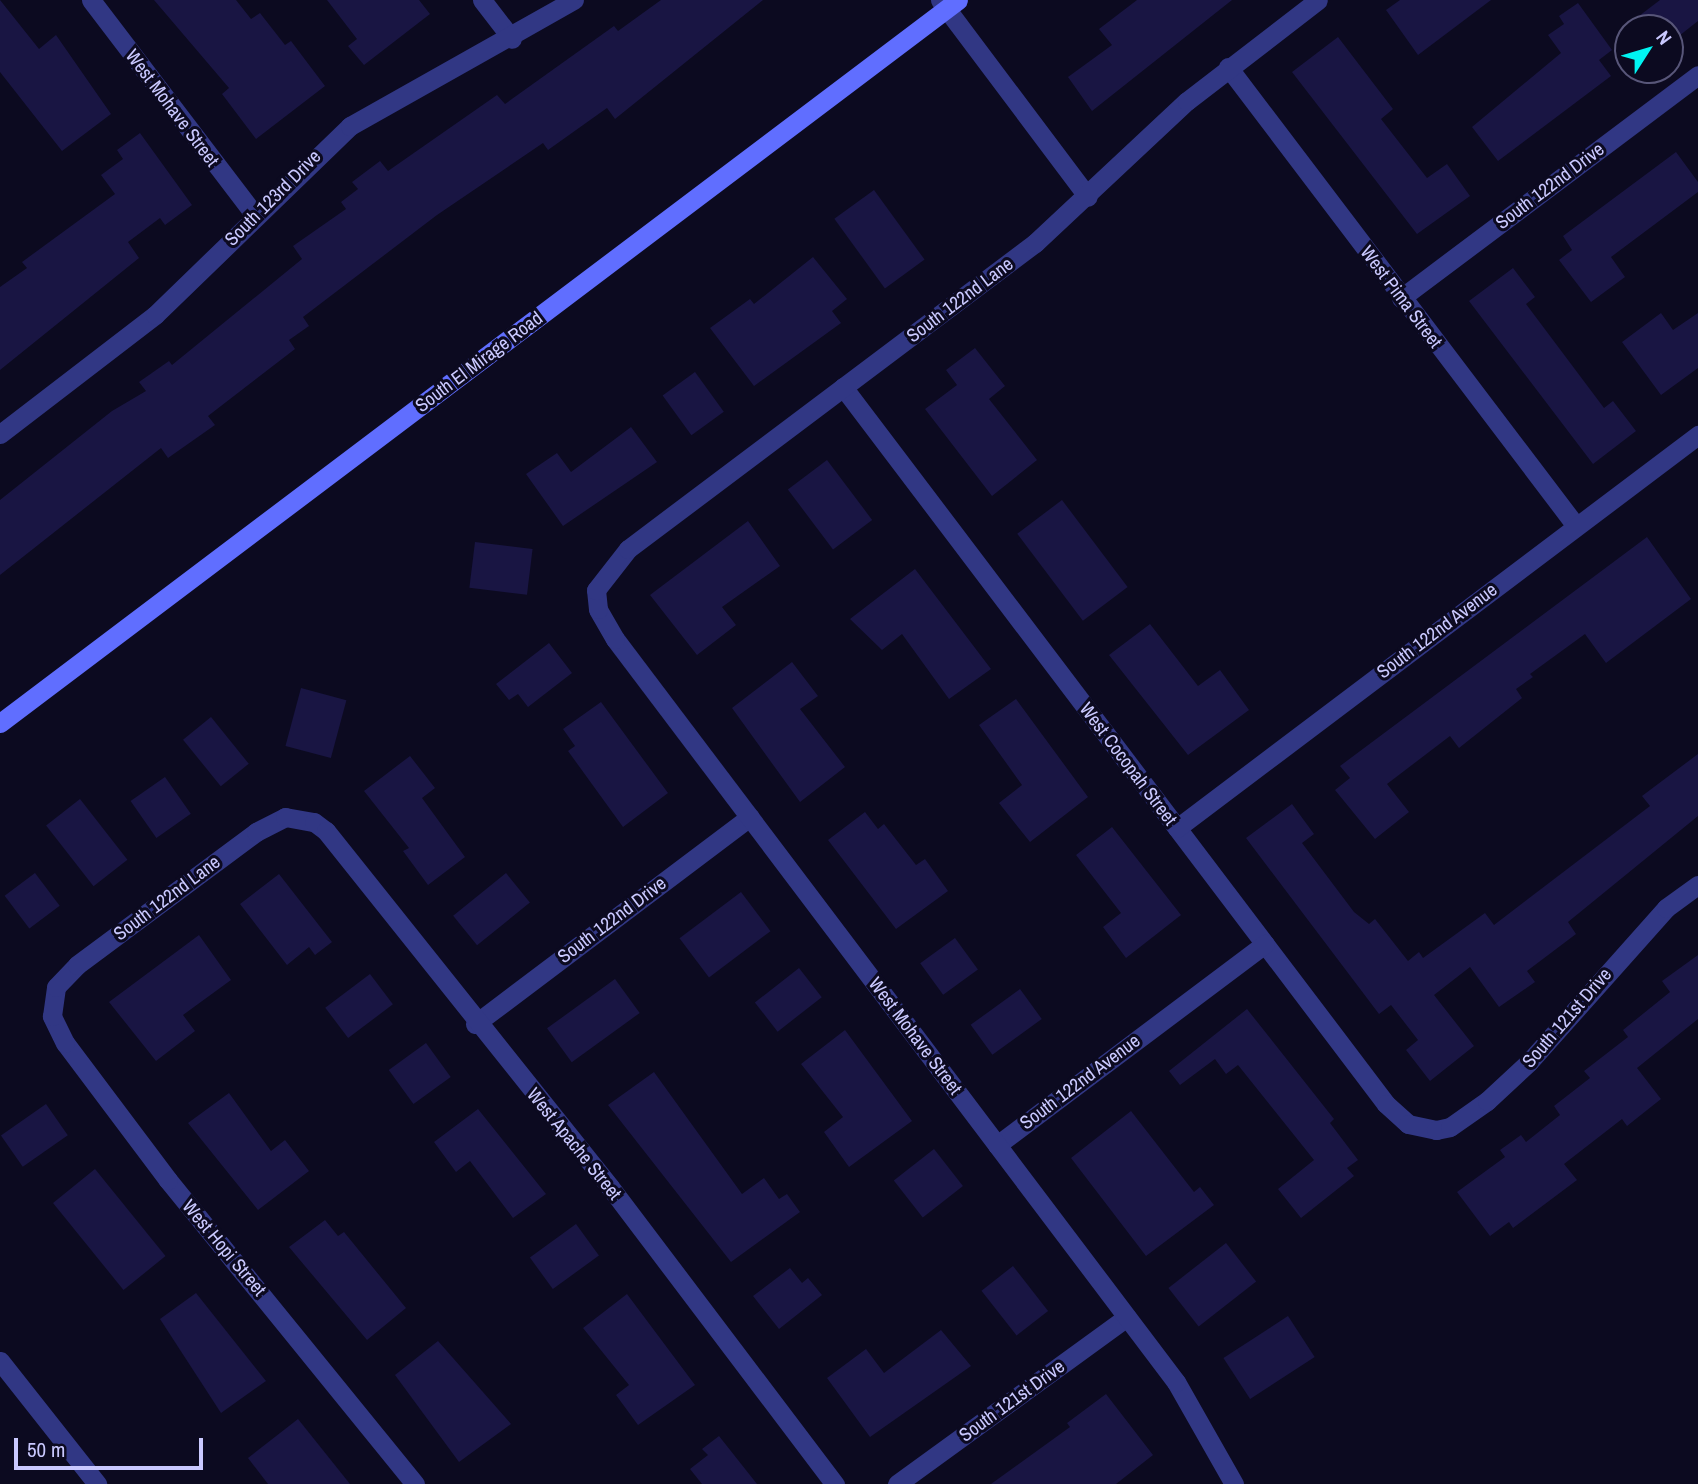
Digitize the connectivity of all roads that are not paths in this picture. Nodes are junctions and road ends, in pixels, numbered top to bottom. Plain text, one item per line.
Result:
1 (91, 0) edge
2 (482, 0) edge
3 (574, 0) edge
4 (1318, 0) edge
5 (948, 3) edge
6 (512, 40) junction
7 (1228, 67) junction
8 (1698, 75) edge
9 (1088, 197) junction
10 (255, 215) junction
11 (1401, 298) junction
12 (843, 387) junction
13 (0, 434) edge
14 (1698, 435) edge
15 (1576, 526) junction
16 (596, 590) joint
17 (0, 723) edge
18 (300, 817) joint
19 (750, 817) junction
20 (1177, 828) junction
21 (1698, 885) edge
22 (1265, 944) junction
23 (51, 1001) joint
24 (475, 1024) junction
25 (1423, 1129) joint
26 (997, 1145) junction
27 (1127, 1317) junction
28 (0, 1361) edge
29 (97, 1484) edge
30 (415, 1484) edge
31 (835, 1484) edge
32 (897, 1484) edge
33 (1234, 1484) edge

1 - 10 street, West Mohave Street
2 - 6 street
3 - 6 street, South 123rd Drive
4 - 7 street, South 122nd Lane
5 - 9 street
5 - 17 main road, South El Mirage Road
6 - 10 street, South 123rd Drive
7 - 9 street, South 122nd Lane
7 - 11 street, West Pima Street
8 - 11 street, South 122nd Drive
9 - 12 street, South 122nd Lane
10 - 13 street, South 123rd Drive
11 - 15 street, West Pima Street
12 - 16 street, South 122nd Lane
12 - 20 street, West Cocopah Street
14 - 15 street, South 122nd Avenue
15 - 20 street, South 122nd Avenue
16 - 19 street, West Mohave Street
18 - 23 street, South 122nd Lane
18 - 24 street, West Apache Street
19 - 24 street, South 122nd Drive
19 - 26 street, West Mohave Street
20 - 22 street, West Cocopah Street
21 - 25 street, South 121st Drive
22 - 25 street, West Cocopah Street
22 - 26 street, South 122nd Avenue
23 - 30 street, West Hopi Street
24 - 31 street, West Apache Street
26 - 27 street, West Mohave Street
27 - 32 street, South 121st Drive
27 - 33 street, West Mohave Street
28 - 29 street

